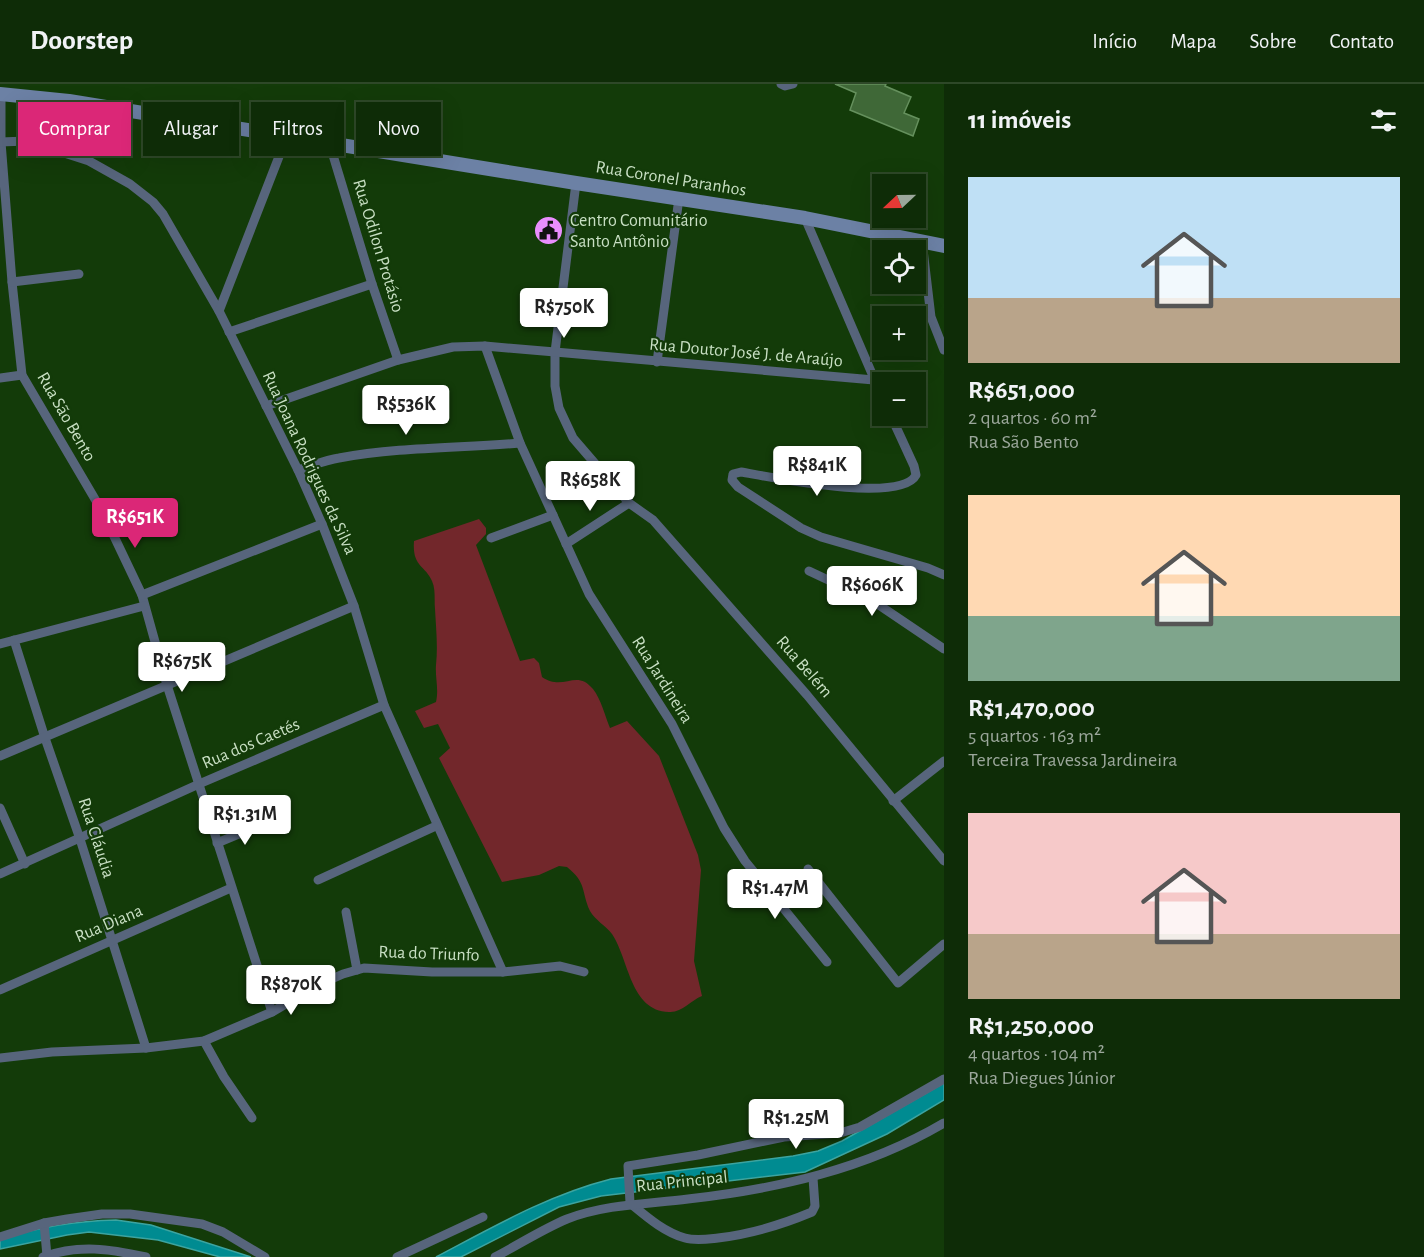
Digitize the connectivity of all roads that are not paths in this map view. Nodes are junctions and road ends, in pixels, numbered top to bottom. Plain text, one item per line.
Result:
1 (781, 84) edge
2 (793, 84) edge
3 (0, 94) edge
4 (251, 130) edge
5 (0, 142) edge
6 (344, 144) edge
7 (279, 156) edge
8 (333, 156) edge
9 (576, 183) junction
10 (679, 198) junction
11 (805, 218) junction
12 (917, 240) edge
13 (926, 242) edge
14 (944, 246) edge
15 (79, 274) dead end
16 (926, 275) edge
17 (12, 282) junction
18 (372, 284) junction
19 (219, 311) junction
20 (229, 332) junction
21 (485, 346) junction
22 (944, 350) edge
23 (555, 352) junction
24 (398, 360) junction
25 (657, 362) junction
26 (22, 375) junction
27 (872, 375) edge
28 (0, 378) edge
29 (872, 380) edge
30 (266, 406) junction
31 (896, 426) edge
32 (520, 443) junction
33 (298, 470) junction
34 (629, 503) junction
35 (553, 515) junction
36 (322, 524) junction
37 (490, 538) dead end
38 (566, 543) junction
39 (809, 571) dead end
40 (944, 575) edge
41 (142, 595) junction
42 (144, 606) junction
43 (354, 606) junction
44 (14, 640) junction
45 (0, 644) edge
46 (944, 649) edge
47 (167, 685) junction
48 (384, 705) junction
49 (45, 738) junction
50 (0, 756) edge
51 (944, 760) edge
52 (199, 784) junction
53 (893, 801) junction
54 (0, 808) edge
55 (263, 824) dead end
56 (436, 826) junction
57 (80, 839) junction
58 (217, 843) junction
59 (944, 861) edge
60 (25, 864) junction
61 (808, 869) dead end
62 (0, 874) edge
63 (318, 880) dead end
64 (231, 888) junction
65 (346, 912) dead end
66 (112, 940) junction
67 (944, 944) edge
68 (827, 962) dead end
69 (357, 970) junction
70 (503, 972) junction
71 (584, 972) dead end
72 (0, 990) edge
73 (272, 1011) junction
74 (204, 1041) junction
75 (146, 1048) junction
76 (0, 1058) edge
77 (944, 1079) edge
78 (252, 1118) dead end
79 (944, 1123) edge
80 (813, 1178) junction
81 (630, 1201) junction
82 (483, 1217) dead end
83 (44, 1224) junction
84 (0, 1237) edge
85 (45, 1256) edge
86 (146, 1257) edge
87 (265, 1257) edge
88 (397, 1257) edge
89 (495, 1257) edge

1 - 2 street
3 - 4 street, Rua Coronel Paranhos
3 - 5 street, Rua São Bento
5 - 17 street, Rua São Bento
5 - 19 street, Rua Joana Rodrigues da Silva
6 - 9 street, Rua Coronel Paranhos
7 - 19 street
8 - 18 street, Rua Odilon Protásio
9 - 10 street, Rua Coronel Paranhos
9 - 23 street, Rua Belém
10 - 11 street, Rua Coronel Paranhos
10 - 25 street
11 - 12 street, Rua Coronel Paranhos
11 - 27 street
13 - 14 street, Rua Coronel Paranhos
15 - 17 street
16 - 22 street
17 - 26 street, Rua São Bento
18 - 20 street
18 - 24 street, Rua Odilon Protásio
19 - 20 street, Rua Joana Rodrigues da Silva
20 - 30 street, Rua Joana Rodrigues da Silva
21 - 23 street, Rua Doutor José J. de Araújo
21 - 24 street, Rua Doutor José J. de Araújo
21 - 32 street, Rua Jardineira
23 - 25 street, Rua Doutor José J. de Araújo
23 - 34 street, Rua Belém
24 - 30 street, Rua Doutor José J. de Araújo
25 - 29 street, Rua Doutor José J. de Araújo
26 - 28 street
26 - 41 street, Rua São Bento
30 - 33 street, Rua Joana Rodrigues da Silva
31 - 40 street
32 - 33 street
32 - 35 street, Rua Jardineira
33 - 36 street, Rua Joana Rodrigues da Silva
34 - 38 street
34 - 53 street, Rua Belém
35 - 37 street
35 - 38 street, Rua Jardineira
36 - 41 street
36 - 43 street, Rua Joana Rodrigues da Silva
38 - 68 street, Rua Jardineira
39 - 46 street
41 - 42 street, Rua São Bento
42 - 44 street
42 - 47 street, Rua São Bento
43 - 47 street
43 - 48 street, Rua Joana Rodrigues da Silva
44 - 45 street
44 - 49 street, Rua Cláudia
47 - 49 street
47 - 52 street, Rua São Bento
48 - 52 street, Rua dos Caetés
48 - 56 street, Rua Joana Rodrigues da Silva
49 - 50 street
49 - 57 street, Rua Cláudia
51 - 53 street
52 - 57 street, Rua dos Caetés
52 - 58 street, Rua São Bento
53 - 59 street, Rua Belém
54 - 60 street
55 - 58 street
56 - 63 street
56 - 70 street, Rua Joana Rodrigues da Silva
57 - 60 street, Rua dos Caetés
57 - 66 street, Rua Cláudia
58 - 64 street, Rua São Bento
60 - 62 street, Rua dos Caetés
61 - 67 street
64 - 66 street, Rua Diana
64 - 73 street, Rua São Bento
65 - 69 street
66 - 72 street, Rua Diana
66 - 75 street, Rua Cláudia
69 - 70 street, Rua do Triunfo
69 - 73 street, Rua do Triunfo
70 - 71 street, Rua do Triunfo
73 - 74 street, Rua do Triunfo
74 - 75 street, Rua do Triunfo
74 - 78 street
75 - 76 street, Rua do Triunfo
77 - 81 street
79 - 80 street, Rua Principal
80 - 81 street, Rua Principal
80 - 81 street
81 - 89 street, Rua Principal
82 - 88 street
83 - 84 street
83 - 85 street
83 - 87 street
85 - 86 street

